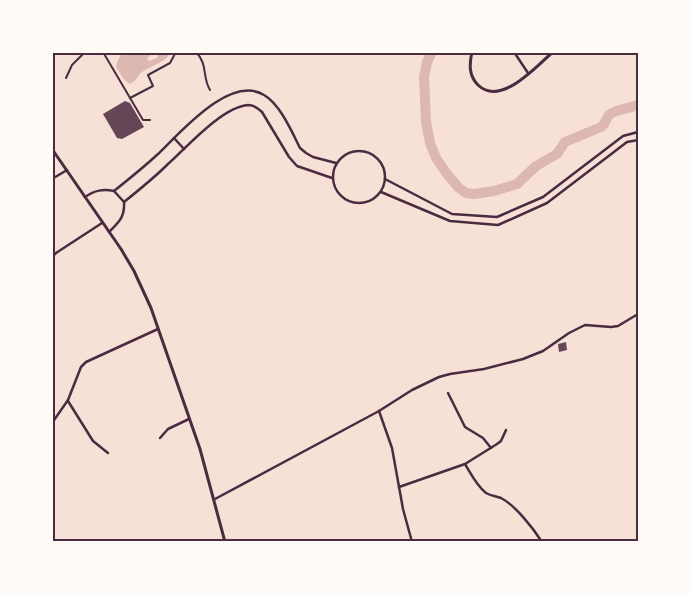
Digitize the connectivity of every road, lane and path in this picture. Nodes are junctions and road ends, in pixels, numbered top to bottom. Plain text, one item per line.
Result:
1 (85, 52) edge
2 (103, 52) edge
3 (176, 52) edge
4 (196, 52) edge
5 (472, 52) edge
6 (514, 52) edge
7 (553, 52) edge
8 (528, 73) junction
9 (66, 78) dead end
10 (210, 90) dead end
11 (130, 98) junction
12 (150, 120) dead end
13 (638, 132) edge
14 (174, 138) junction
15 (638, 140) edge
16 (52, 148) edge
17 (184, 149) junction
18 (336, 164) junction
19 (67, 170) junction
20 (332, 178) junction
21 (52, 179) edge
22 (385, 179) junction
23 (114, 191) junction
24 (381, 192) junction
25 (85, 197) junction
26 (124, 202) junction
27 (102, 223) junction
28 (109, 232) junction
29 (52, 257) edge
30 (638, 314) edge
31 (158, 329) junction
32 (448, 393) dead end
33 (68, 400) junction
34 (380, 411) junction
35 (189, 419) junction
36 (52, 423) edge
37 (506, 430) dead end
38 (160, 438) dead end
39 (492, 448) junction
40 (108, 453) dead end
41 (464, 464) junction
42 (399, 487) junction
43 (215, 499) junction
44 (225, 542) edge
45 (412, 542) edge
46 (542, 542) edge

1 - 9 street
2 - 11 street
3 - 11 street
4 - 10 street
5 - 8 main road
6 - 8 street
7 - 8 main road
11 - 12 street
13 - 22 street
14 - 17 street
14 - 18 street
14 - 23 street
15 - 24 street
16 - 19 main road
17 - 20 street
17 - 26 street
18 - 20 street
18 - 22 street
19 - 21 street
19 - 25 main road
20 - 24 street
22 - 24 street
23 - 25 street
23 - 26 street
25 - 27 main road
26 - 28 street
27 - 28 main road
27 - 29 street
28 - 31 main road
30 - 34 street
31 - 33 street
31 - 35 main road
32 - 39 street
33 - 36 street
33 - 40 street
34 - 42 street
34 - 43 street
35 - 38 street
35 - 43 main road
37 - 39 street
39 - 41 street
41 - 42 street
41 - 46 street
42 - 45 street
43 - 44 main road

